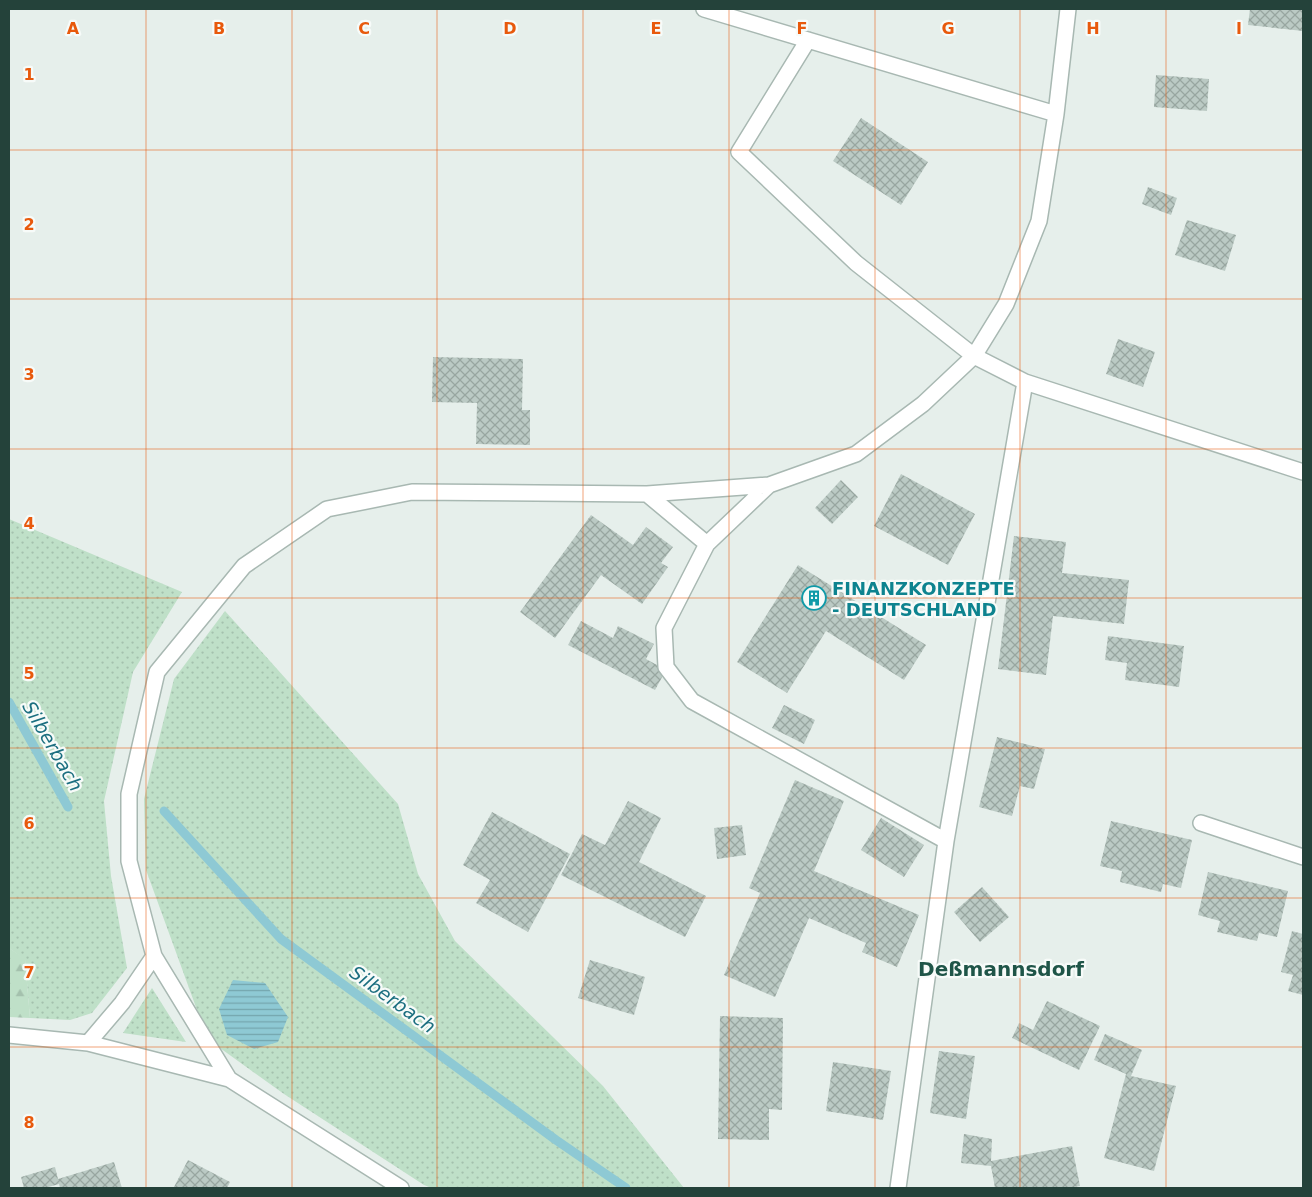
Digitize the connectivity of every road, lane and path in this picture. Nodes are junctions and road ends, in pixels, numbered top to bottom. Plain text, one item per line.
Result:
1 (704, 9) edge
2 (1068, 9) edge
3 (808, 40) junction
4 (1056, 114) junction
5 (974, 356) junction
6 (1025, 382) junction
7 (1303, 472) edge
8 (769, 485) junction
9 (647, 494) junction
10 (707, 544) junction
11 (1201, 823) dead end
12 (946, 840) junction
13 (1303, 857) edge
14 (154, 956) junction
15 (9, 1035) edge
16 (88, 1042) junction
17 (229, 1079) junction
18 (401, 1188) edge
19 (898, 1188) edge

1 - 3 street
2 - 4 street
3 - 4 street
3 - 5 street
4 - 5 street
5 - 6 street
5 - 8 street
6 - 7 street
6 - 12 street
8 - 9 street
8 - 10 street
9 - 10 street
9 - 14 street
10 - 12 street
11 - 13 street
12 - 19 street
14 - 16 street
14 - 17 street
15 - 16 street
16 - 17 street
17 - 18 street

